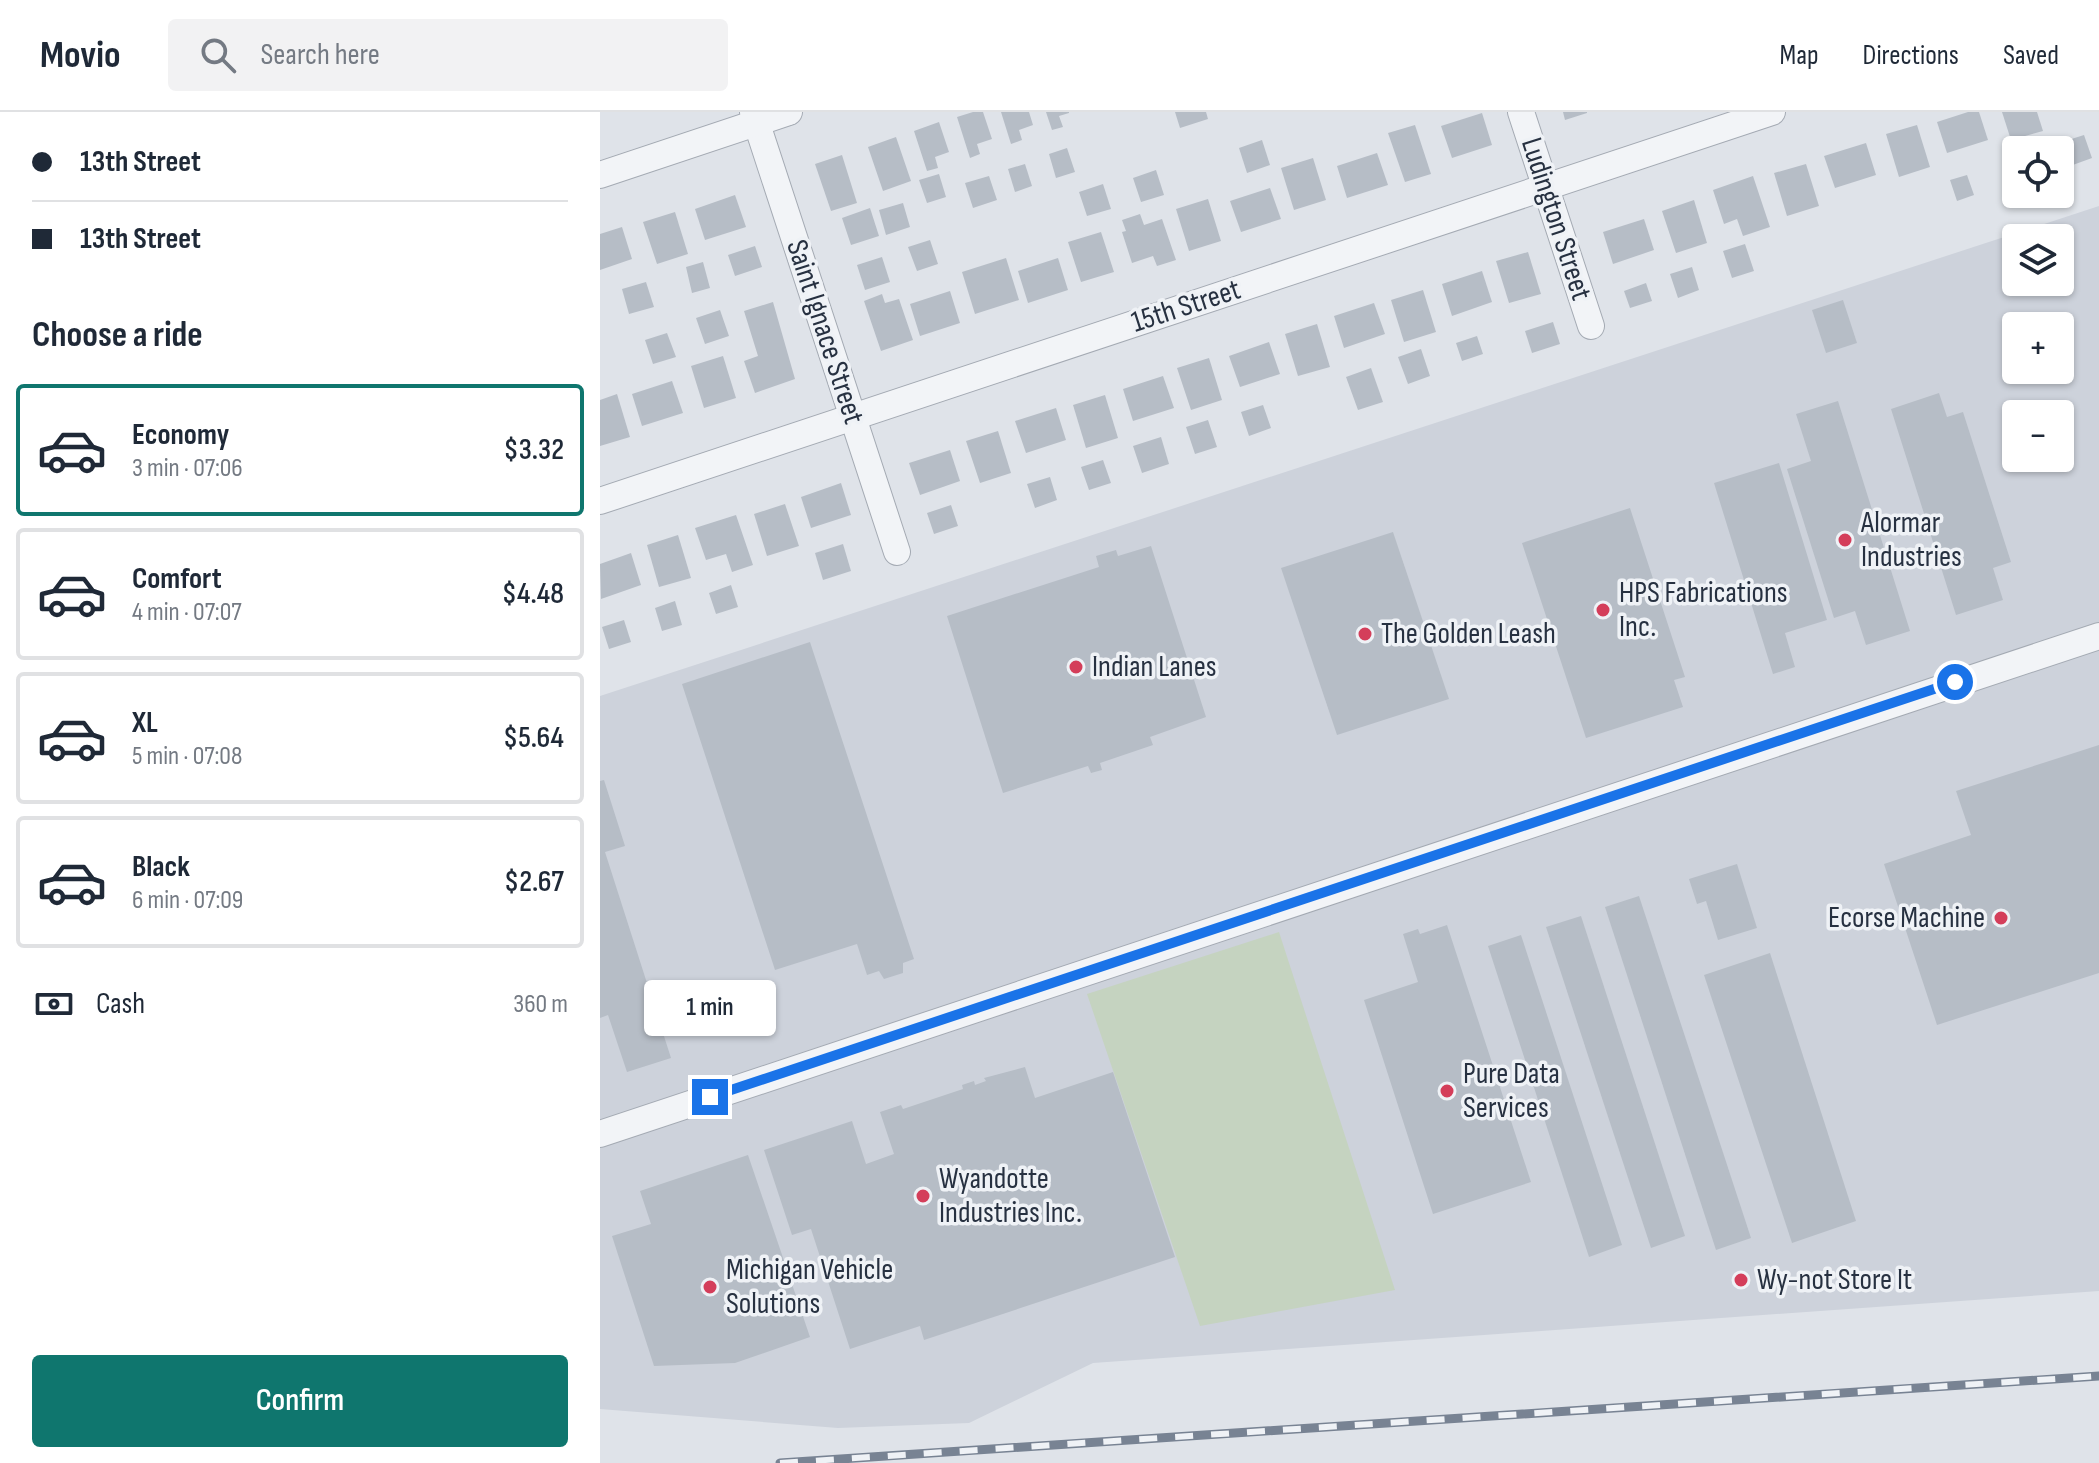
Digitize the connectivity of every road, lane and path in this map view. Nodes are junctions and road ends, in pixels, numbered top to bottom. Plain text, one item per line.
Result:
1 (789, 112) edge
2 (1521, 112) edge
3 (1772, 112) edge
4 (754, 117) edge
5 (600, 175) edge
6 (1545, 188) junction
7 (1591, 326) dead end
8 (852, 416) junction
9 (600, 501) edge
10 (897, 552) dead end
11 (2099, 636) edge
12 (600, 1134) edge

1 - 4 street
2 - 6 street, Ludington Street
3 - 6 street, 15th Street
4 - 5 street
4 - 8 street, Saint Ignace Street
6 - 7 street, Ludington Street
6 - 8 street, 15th Street
8 - 9 street, 15th Street
8 - 10 street, Saint Ignace Street
11 - 12 street

